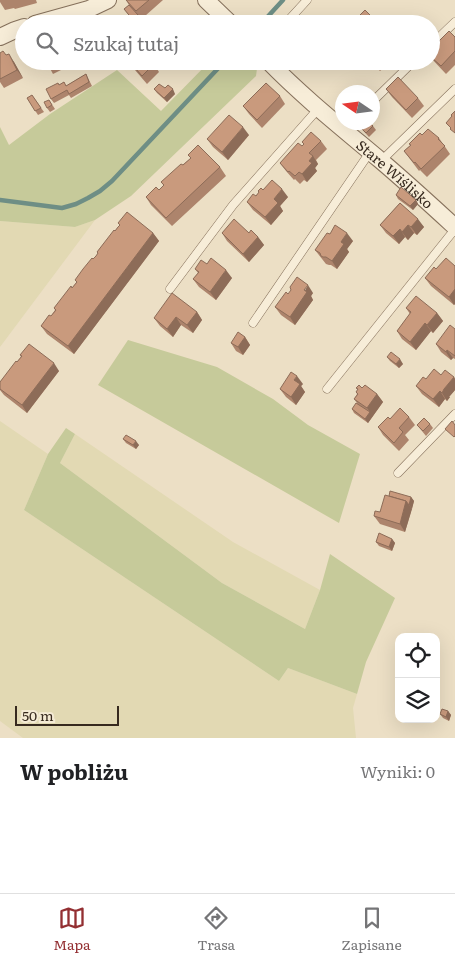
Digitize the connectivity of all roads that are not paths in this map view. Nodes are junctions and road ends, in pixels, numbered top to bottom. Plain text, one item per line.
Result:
1 (108, 0) edge
2 (206, 0) edge
3 (307, 0) edge
4 (70, 15) edge
5 (222, 15) edge
6 (293, 15) edge
7 (455, 22) edge
8 (15, 31) edge
9 (440, 36) edge
10 (0, 37) edge
11 (277, 70) edge
12 (405, 70) edge
13 (455, 89) edge
14 (380, 94) edge
15 (318, 109) junction
16 (335, 119) edge
17 (352, 130) edge
18 (375, 156) junction
19 (455, 228) edge
20 (170, 289) dead end
21 (253, 323) dead end
22 (327, 389) dead end
23 (455, 414) edge
24 (398, 473) dead end

1 - 4 street
2 - 5 street
3 - 6 lane
7 - 9 lane
8 - 10 street
11 - 15 street, Stare Wiślisko
12 - 14 lane
13 - 18 lane
15 - 16 street, Stare Wiślisko
15 - 20 lane
17 - 18 street, Stare Wiślisko
18 - 19 street, Stare Wiślisko
18 - 21 lane
19 - 22 lane
23 - 24 lane

